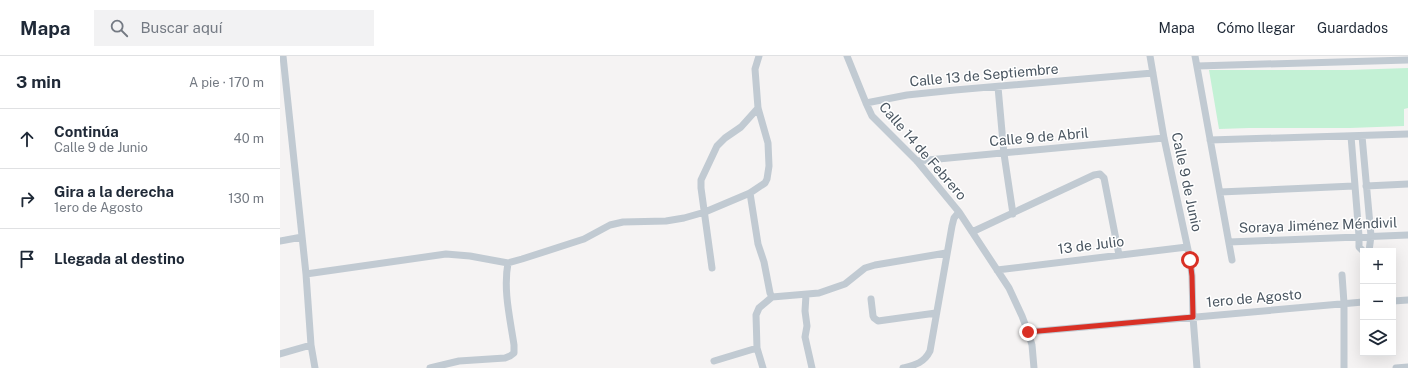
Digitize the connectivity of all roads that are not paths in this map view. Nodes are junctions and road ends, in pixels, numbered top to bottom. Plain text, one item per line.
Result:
1 (283, 56) edge
2 (759, 56) edge
3 (848, 56) edge
4 (1150, 56) edge
5 (1195, 56) edge
6 (1355, 59) edge
7 (1366, 59) edge
8 (1408, 60) edge
9 (1196, 66) junction
10 (1153, 73) junction
11 (998, 87) junction
12 (866, 103) junction
13 (758, 108) junction
14 (1408, 134) edge
15 (1351, 136) junction
16 (1362, 136) junction
17 (1164, 138) junction
18 (1210, 140) junction
19 (1004, 154) junction
20 (917, 161) junction
21 (1408, 184) edge
22 (1354, 186) junction
23 (1366, 186) junction
24 (1220, 192) junction
25 (750, 193) junction
26 (705, 212) junction
27 (958, 212) junction
28 (1013, 214) junction
29 (972, 232) junction
30 (1408, 235) edge
31 (1359, 236) junction
32 (1371, 236) junction
33 (302, 237) junction
34 (280, 241) edge
35 (1229, 242) junction
36 (1187, 247) junction
37 (1360, 248) edge
38 (1369, 248) edge
39 (946, 253) junction
40 (1119, 255) junction
41 (1232, 260) dead end
42 (508, 263) junction
43 (712, 268) dead end
44 (997, 270) junction
45 (306, 274) junction
46 (1342, 275) dead end
47 (806, 295) junction
48 (772, 297) junction
49 (871, 299) dead end
50 (1408, 300) edge
51 (1396, 301) edge
52 (1360, 302) edge
53 (1344, 303) junction
54 (936, 313) junction
55 (1193, 317) junction
56 (1028, 332) junction
57 (311, 345) junction
58 (757, 348) junction
59 (280, 354) edge
60 (714, 361) dead end
61 (1408, 367) edge
62 (315, 368) edge
63 (430, 368) edge
64 (763, 368) edge
65 (812, 368) edge
66 (903, 368) edge
67 (1034, 368) edge
68 (1197, 368) edge
69 (1344, 368) edge
70 (1396, 368) edge

1 - 33 street
2 - 13 street
3 - 12 street, Calle 14 de Febrero
4 - 10 street, Calle 9 de Junio
5 - 9 street
6 - 7 street
6 - 9 street
7 - 8 street
9 - 18 street
10 - 11 street, Calle 13 de Septiembre
10 - 17 street, Calle 9 de Junio
11 - 12 street, Calle 13 de Septiembre
11 - 19 street
12 - 20 street, Calle 14 de Febrero
13 - 25 street
13 - 26 street
14 - 16 street
15 - 16 street
15 - 18 street
15 - 22 street
16 - 23 street
17 - 19 street, Calle 9 de Abril
17 - 36 street, Calle 9 de Junio
18 - 24 street
19 - 20 street, Calle 9 de Abril
19 - 28 street
20 - 27 street, Calle 14 de Febrero
21 - 23 street
22 - 24 street
22 - 31 street
23 - 32 street
24 - 35 street
25 - 26 street
25 - 48 street
26 - 42 street
26 - 43 street
27 - 29 street, Calle 14 de Febrero
27 - 39 street
28 - 29 street
28 - 40 street
29 - 44 street, Calle 14 de Febrero
30 - 32 street, Soraya Jiménez Méndivil
31 - 32 street, Soraya Jiménez Méndivil
31 - 35 street, Soraya Jiménez Méndivil
31 - 37 street
32 - 38 street
33 - 34 street
33 - 45 street
35 - 41 street
36 - 40 street, 13 de Julio
36 - 55 street, Calle 9 de Junio
39 - 47 street
39 - 54 street
40 - 44 street, 13 de Julio
42 - 45 street
42 - 63 street
44 - 56 street, Calle 14 de Febrero
45 - 57 street
46 - 53 street
47 - 48 street
47 - 65 street
48 - 58 street
49 - 54 street
50 - 51 street
52 - 53 street, 1ero de Agosto
53 - 55 street, 1ero de Agosto
53 - 69 street
54 - 66 street
55 - 56 street, 1ero de Agosto
55 - 68 street, Calle 9 de Junio
56 - 67 street, Calle 14 de Febrero
57 - 59 street
57 - 62 street
58 - 60 street
58 - 64 street
61 - 70 street

